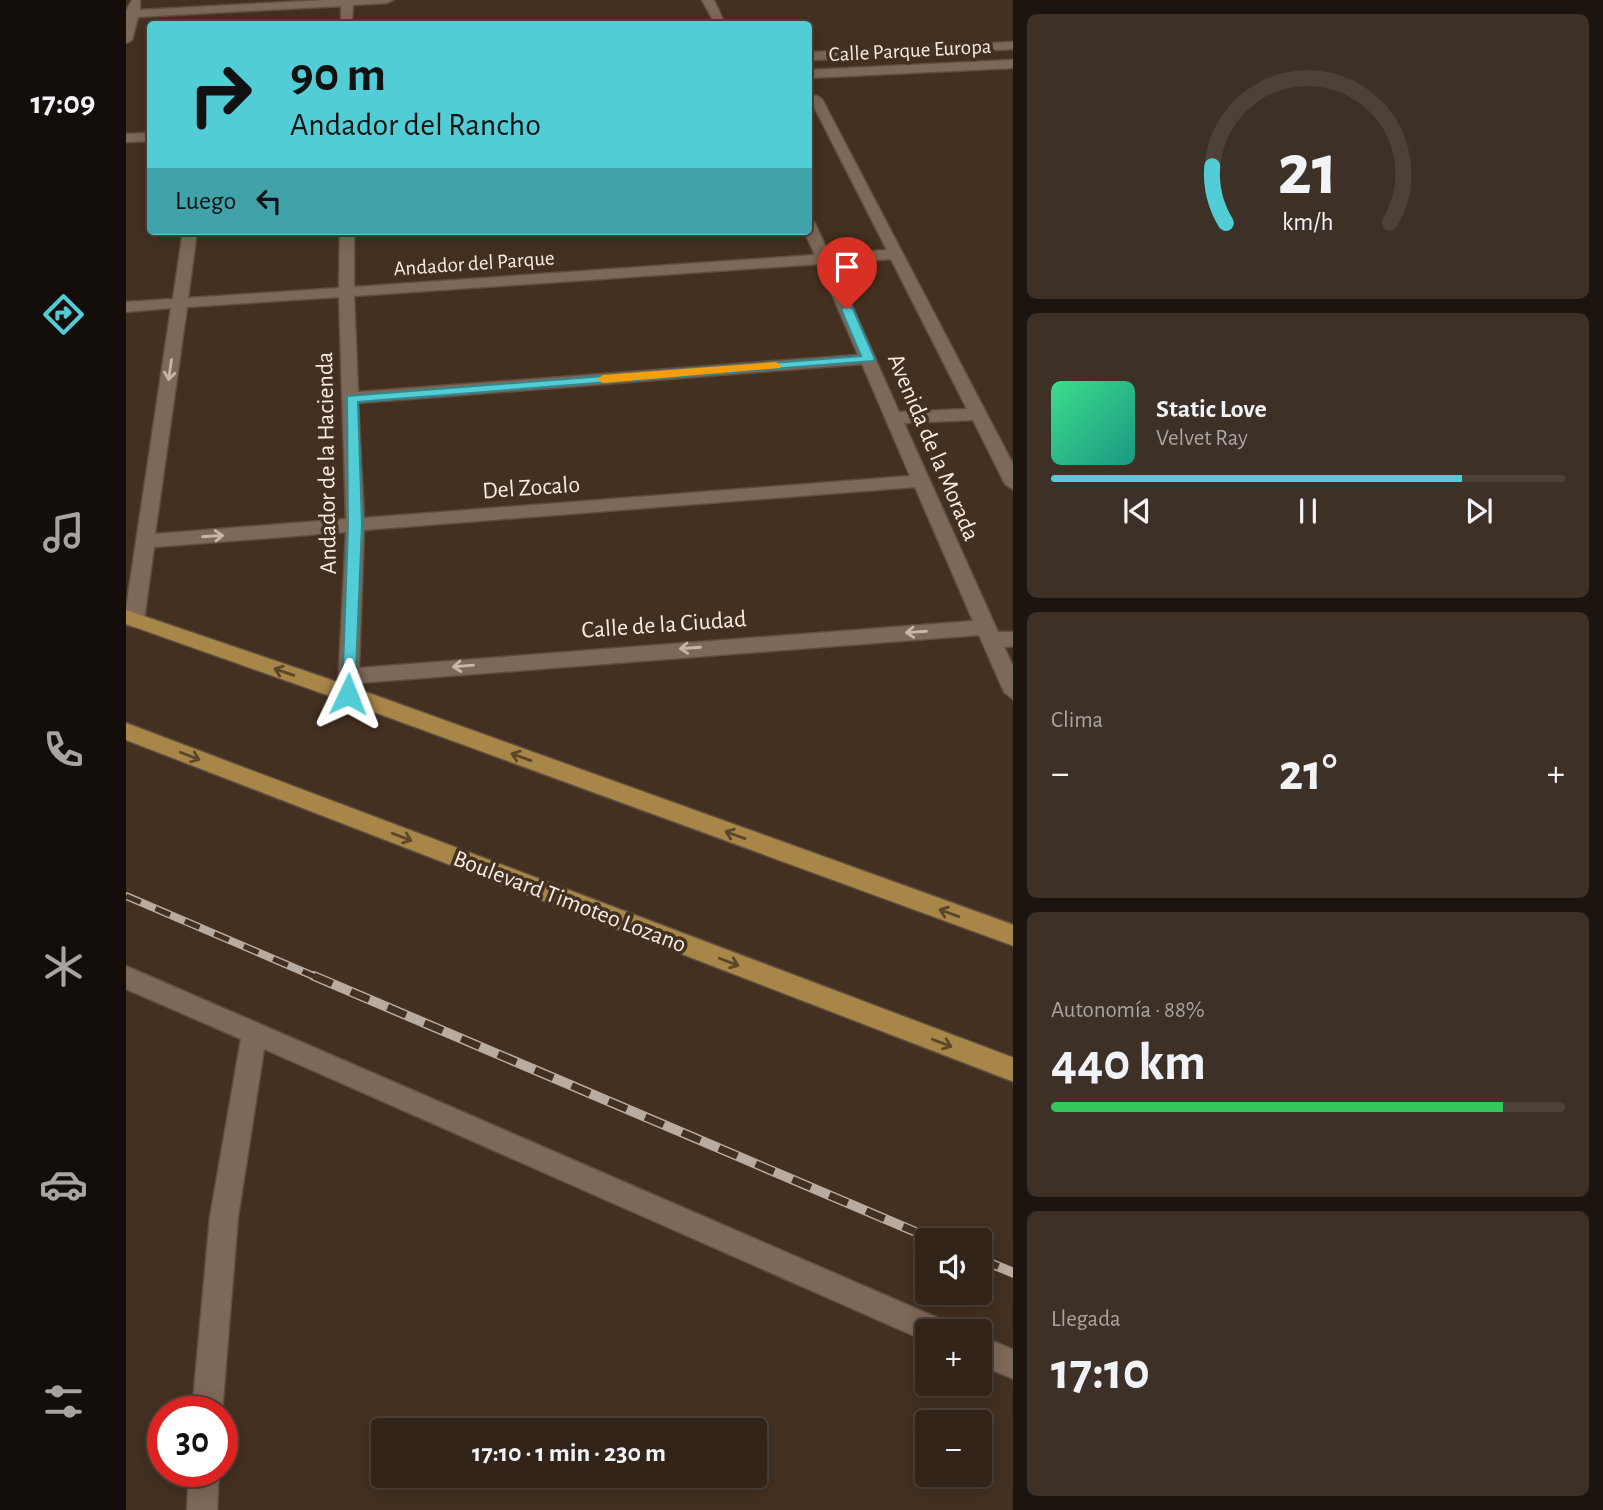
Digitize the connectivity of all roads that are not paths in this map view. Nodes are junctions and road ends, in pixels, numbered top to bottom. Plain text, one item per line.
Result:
1 (136, 0) edge
2 (387, 0) edge
3 (708, 0) edge
4 (347, 1) edge
5 (223, 4) edge
6 (129, 14) edge
7 (347, 21) edge
8 (718, 21) edge
9 (126, 40) edge
10 (1013, 45) edge
11 (928, 50) junction
12 (814, 56) dead end
13 (1013, 64) edge
14 (937, 68) junction
15 (812, 74) edge
16 (816, 99) dead end
17 (829, 125) junction
18 (812, 126) edge
19 (147, 137) edge
20 (126, 138) edge
21 (812, 232) edge
22 (189, 235) edge
23 (347, 235) edge
24 (898, 254) junction
25 (825, 260) junction
26 (346, 293) junction
27 (180, 303) junction
28 (126, 307) edge
29 (869, 359) junction
30 (351, 398) junction
31 (978, 414) junction
32 (894, 418) junction
33 (921, 481) junction
34 (1013, 484) edge
35 (355, 525) junction
36 (145, 541) junction
37 (130, 619) edge
38 (988, 634) junction
39 (1013, 639) edge
40 (348, 685) junction
41 (1013, 692) edge
42 (126, 732) edge
43 (1013, 936) edge
44 (126, 977) edge
45 (254, 1035) junction
46 (1013, 1070) edge
47 (915, 1322) edge
48 (992, 1355) edge
49 (1013, 1365) edge
50 (208, 1396) edge
51 (203, 1487) edge
52 (202, 1510) edge

1 - 6 street
2 - 4 street
3 - 8 street
4 - 5 street
4 - 7 street
5 - 6 street
6 - 9 street
10 - 11 street
11 - 12 street
11 - 14 street
13 - 14 street, Calle Parque Europa
14 - 15 street, Calle Parque Europa
16 - 17 street
17 - 18 street
17 - 24 street
19 - 20 street
21 - 25 street, Avenida de la Morada
22 - 27 street
23 - 26 street, Andador de la Hacienda
24 - 25 street, Andador del Parque
24 - 31 street
25 - 26 street, Andador del Parque
25 - 29 street, Avenida de la Morada
26 - 27 street, Andador del Parque
26 - 30 street, Andador de la Hacienda
27 - 28 street, Andador del Parque
27 -> 36 street
29 - 30 street
29 - 32 street, Avenida de la Morada
30 - 35 street, Andador de la Hacienda
31 - 32 street
31 - 34 street
32 - 33 street, Avenida de la Morada
33 - 35 street, Del Zocalo
33 - 38 street, Avenida de la Morada
36 -> 35 street, Del Zocalo
35 - 40 street, Andador de la Hacienda
36 - 37 street
40 -> 37 main road
38 - 39 street, Calle de la Ciudad
38 -> 40 street, Calle de la Ciudad
38 - 41 street, Avenida de la Morada
43 -> 40 main road
42 -> 46 main road, Boulevard Timoteo Lozano
44 - 45 street
45 - 47 street
45 - 50 street
48 - 49 street
51 - 52 street

